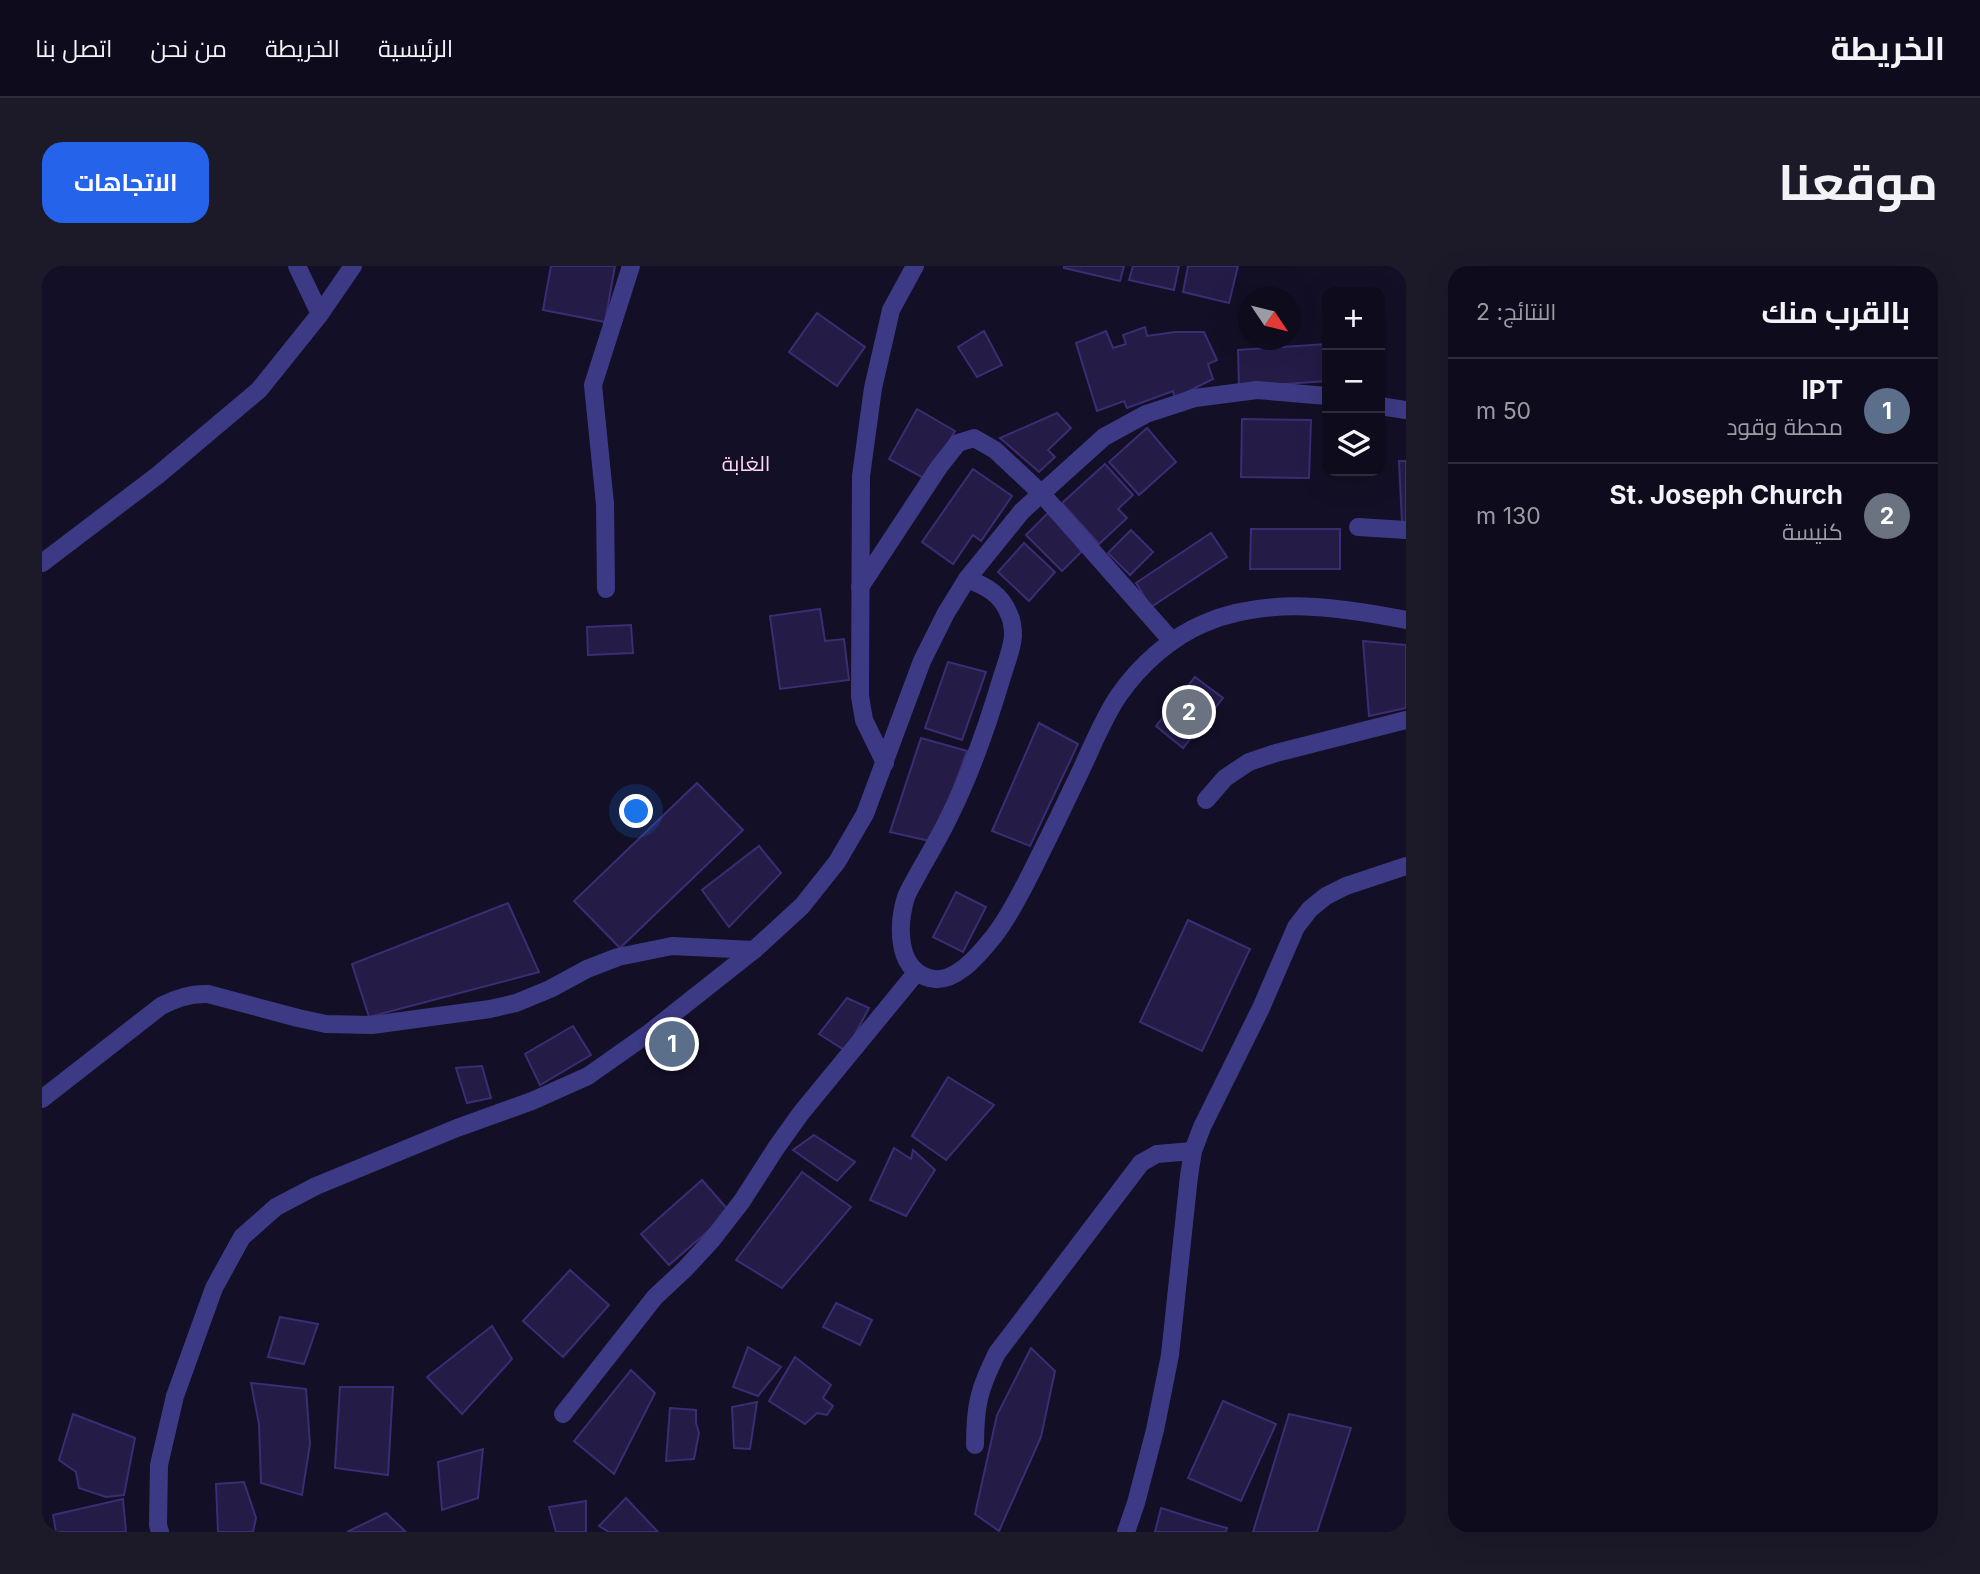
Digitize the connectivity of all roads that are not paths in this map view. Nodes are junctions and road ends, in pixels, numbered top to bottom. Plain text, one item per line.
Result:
1 (297, 266) edge
2 (352, 266) edge
3 (631, 266) edge
4 (915, 266) edge
5 (320, 314) junction
6 (1322, 396) edge
7 (1385, 407) edge
8 (1406, 410) edge
9 (1041, 493) junction
10 (1358, 527) dead end
11 (1406, 530) edge
12 (42, 563) edge
13 (967, 579) junction
14 (860, 587) junction
15 (606, 589) dead end
16 (1406, 620) edge
17 (1172, 640) junction
18 (1406, 720) edge
19 (885, 763) junction
20 (1206, 800) dead end
21 (1406, 866) edge
22 (754, 950) junction
23 (916, 973) junction
24 (42, 1099) edge
25 (1193, 1151) junction
26 (563, 1413) dead end
27 (975, 1445) dead end
28 (160, 1532) edge
29 (1126, 1532) edge

1 - 5 street
2 - 5 street
3 - 15 street
4 - 14 street
5 - 12 street
6 - 9 street
7 - 8 street
9 - 13 street
9 - 14 street
9 - 17 street
10 - 11 street
13 - 19 street
13 - 23 street
14 - 19 street
16 - 17 street
17 - 23 street
18 - 20 street
19 - 22 street
21 - 25 street
22 - 24 street
22 - 28 street
23 - 26 street
25 - 27 street
25 - 29 street

